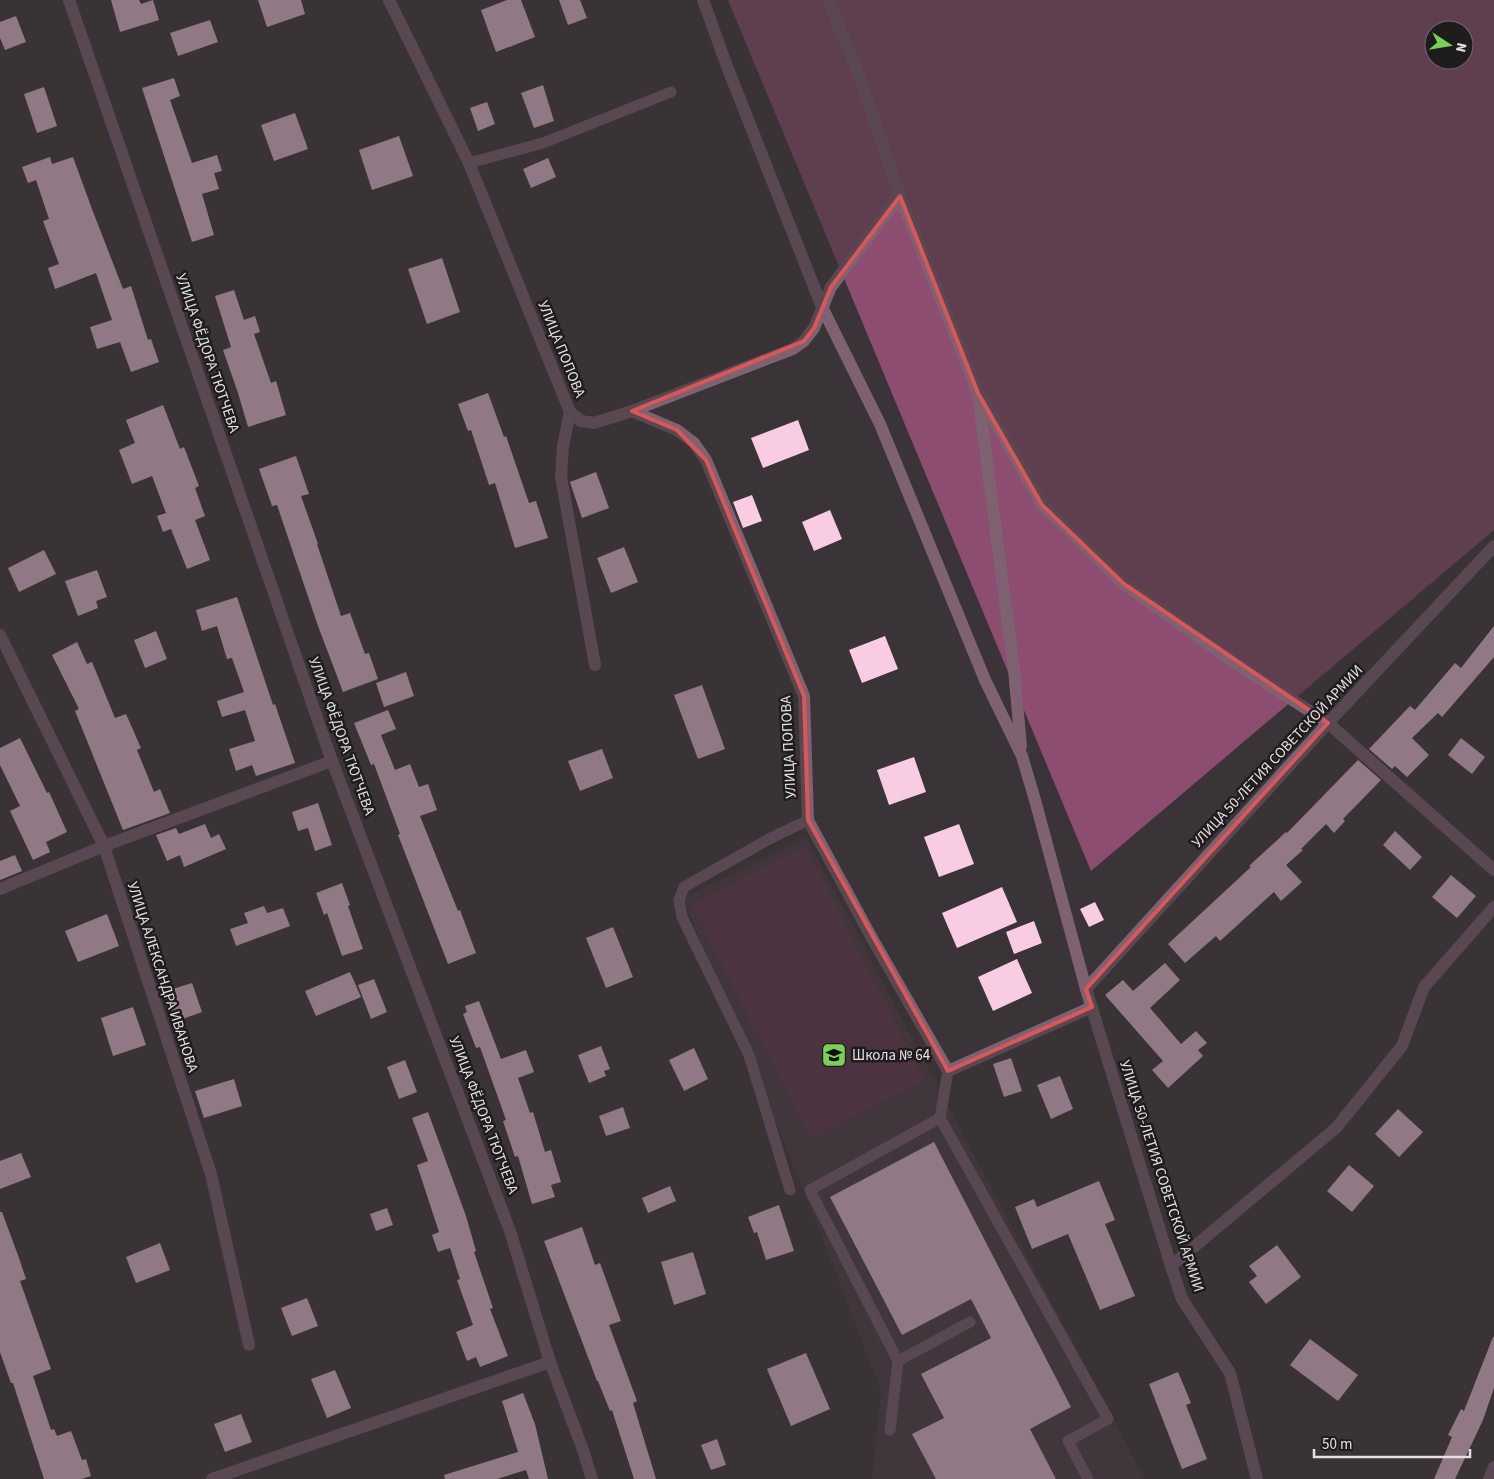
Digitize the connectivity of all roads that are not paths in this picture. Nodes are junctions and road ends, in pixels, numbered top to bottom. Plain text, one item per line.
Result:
1 (69, 0) edge
2 (389, 0) edge
3 (703, 0) edge
4 (828, 0) edge
5 (671, 92) dead end
6 (468, 163) junction
7 (900, 196) junction
8 (822, 307) junction
9 (978, 393) junction
10 (632, 411) junction
11 (570, 412) junction
12 (1494, 546) edge
13 (0, 635) edge
14 (594, 665) dead end
15 (1328, 723) junction
16 (1022, 756) junction
17 (332, 761) junction
18 (808, 820) junction
19 (104, 846) junction
20 (1494, 870) edge
21 (0, 889) edge
22 (1494, 907) edge
23 (1086, 989) junction
24 (1092, 1008) junction
25 (948, 1072) junction
26 (940, 1118) junction
27 (790, 1190) dead end
28 (1171, 1266) junction
29 (970, 1322) dead end
30 (249, 1345) dead end
31 (898, 1361) junction
32 (550, 1362) junction
33 (890, 1430) dead end
34 (1494, 1467) edge
35 (212, 1479) edge
36 (592, 1479) edge
37 (1088, 1479) edge
38 (1257, 1479) edge
39 (1488, 1479) edge

1 - 17 street, УЛИЦА ФЁДОРА ТЮТЧЕВА
2 - 6 street, УЛИЦА ПОПОВА
3 - 8 street
4 - 7 street
5 - 6 lane
6 - 11 street, УЛИЦА ПОПОВА
7 - 8 street
7 - 9 street
8 - 10 street
8 - 16 street
9 - 15 street
9 - 16 street
10 - 11 street, УЛИЦА ПОПОВА
10 - 18 street, УЛИЦА ПОПОВА
11 - 14 street
12 - 15 street, УЛИЦА 50-ЛЕТИЯ СОВЕТСКОЙ АРМИИ
13 - 19 street, УЛИЦА АЛЕКСАНДРА ИВАНОВА
15 - 20 street
15 - 23 street, УЛИЦА 50-ЛЕТИЯ СОВЕТСКОЙ АРМИИ
16 - 23 street, УЛИЦА 50-ЛЕТИЯ СОВЕТСКОЙ АРМИИ
17 - 19 street
17 - 32 street, УЛИЦА ФЁДОРА ТЮТЧЕВА
18 - 25 street
18 - 27 lane
19 - 21 street
19 - 30 street, УЛИЦА АЛЕКСАНДРА ИВАНОВА
22 - 28 street
23 - 24 street, УЛИЦА 50-ЛЕТИЯ СОВЕТСКОЙ АРМИИ
24 - 25 street
24 - 28 street, УЛИЦА 50-ЛЕТИЯ СОВЕТСКОЙ АРМИИ
25 - 26 lane
26 - 31 lane
26 - 37 lane
28 - 38 street, УЛИЦА 50-ЛЕТИЯ СОВЕТСКОЙ АРМИИ
29 - 31 lane
31 - 33 lane
32 - 35 street
32 - 36 street, УЛИЦА ФЁДОРА ТЮТЧЕВА
34 - 39 street

